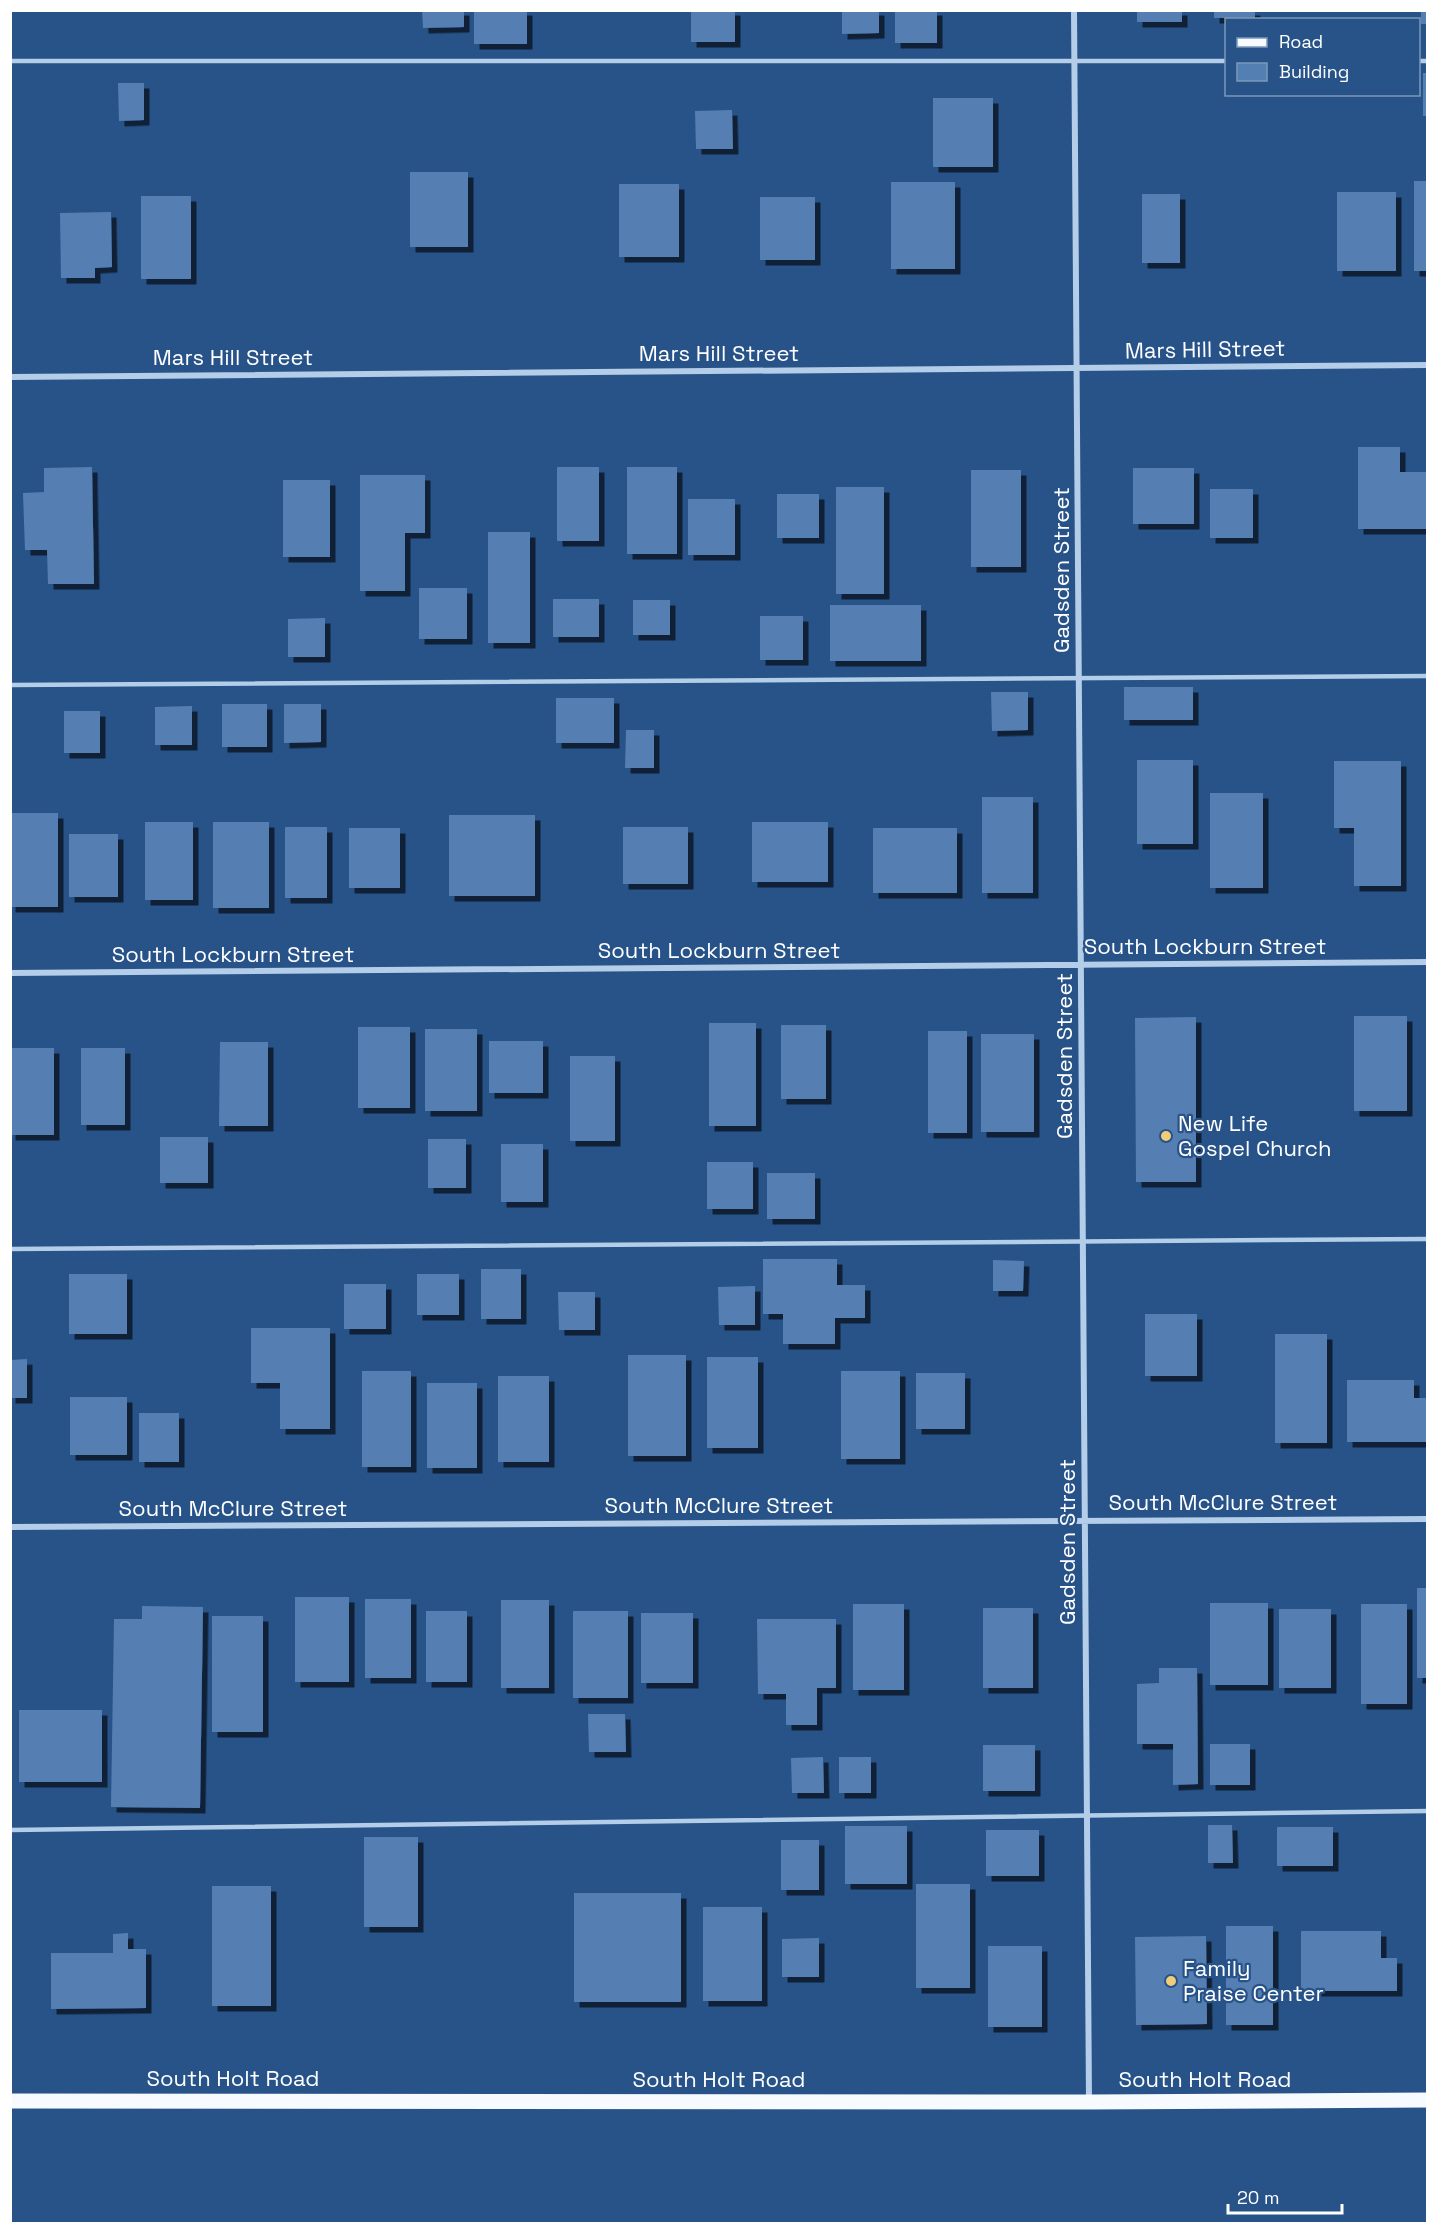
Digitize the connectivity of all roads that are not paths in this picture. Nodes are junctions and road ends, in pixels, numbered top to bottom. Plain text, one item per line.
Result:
1 (1074, 10) edge
2 (10, 61) edge
3 (1074, 61) junction
4 (1225, 61) edge
5 (1428, 365) edge
6 (1077, 368) junction
7 (10, 377) edge
8 (1428, 676) edge
9 (1079, 678) junction
10 (10, 685) edge
11 (1428, 962) edge
12 (1081, 965) junction
13 (10, 973) edge
14 (1428, 1239) edge
15 (1083, 1241) junction
16 (10, 1249) edge
17 (1428, 1519) edge
18 (1085, 1521) junction
19 (10, 1527) edge
20 (1428, 1811) edge
21 (1087, 1815) junction
22 (10, 1830) edge
23 (10, 2100) edge
24 (1428, 2100) edge
25 (1089, 2102) junction

1 - 3 street, Gadsden Street
2 - 3 lane
3 - 4 lane
3 - 6 street, Gadsden Street
5 - 6 street, Mars Hill Street
6 - 7 street, Mars Hill Street
6 - 9 street, Gadsden Street
8 - 9 lane
9 - 10 lane
9 - 12 street, Gadsden Street
11 - 12 street, South Lockburn Street
12 - 13 street, South Lockburn Street
12 - 15 street, Gadsden Street
14 - 15 lane
15 - 16 lane
15 - 18 street, Gadsden Street
17 - 18 street, South McClure Street
18 - 19 street, South McClure Street
18 - 21 street, Gadsden Street
20 - 21 lane
21 - 22 lane
21 - 25 street, Gadsden Street
23 - 25 main road, South Holt Road
24 - 25 main road, South Holt Road

